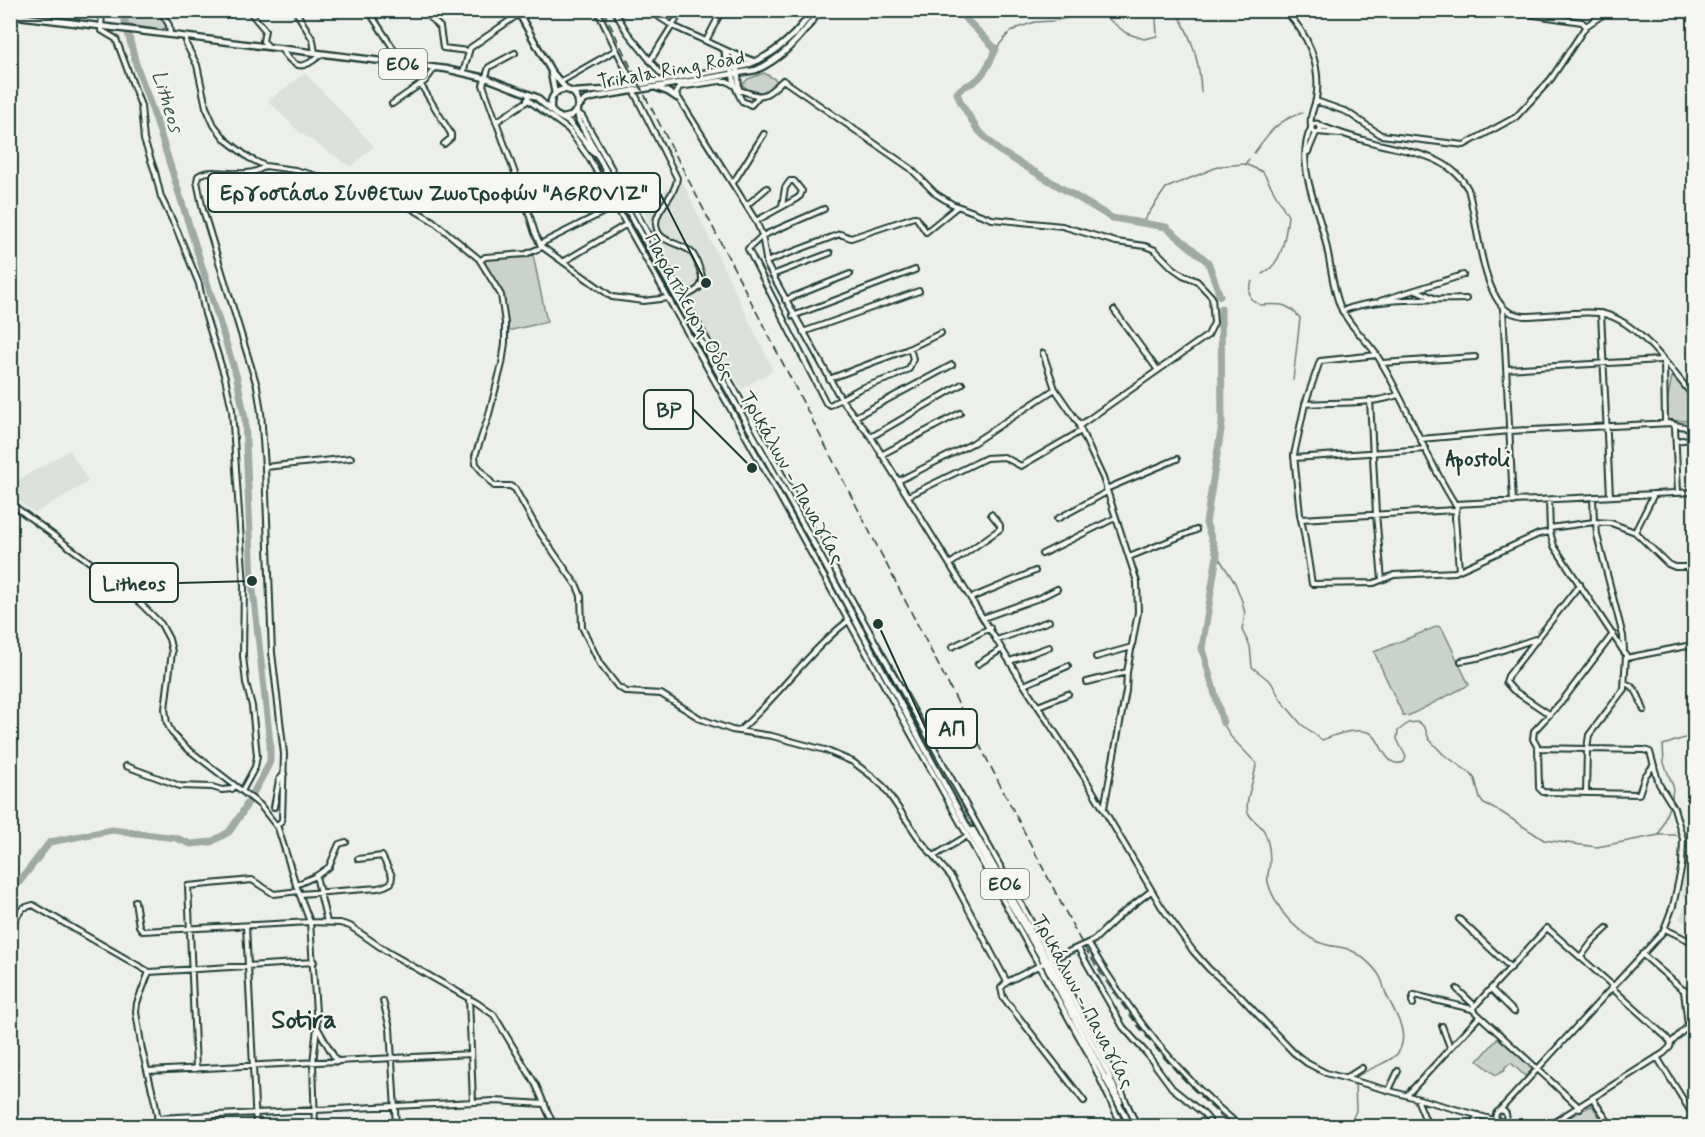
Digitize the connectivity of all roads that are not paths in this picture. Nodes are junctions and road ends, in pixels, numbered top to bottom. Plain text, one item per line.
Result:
1 (102, 10) edge
2 (166, 10) edge
3 (249, 10) edge
4 (295, 10) edge
5 (368, 10) edge
6 (422, 10) edge
7 (597, 10) edge
8 (614, 10) edge
9 (648, 10) edge
10 (682, 10) edge
11 (722, 10) edge
12 (813, 10) edge
13 (820, 10) edge
14 (1284, 10) edge
15 (1501, 10) edge
16 (1610, 10) edge
17 (161, 12) edge
18 (518, 13) edge
19 (10, 15) edge
20 (673, 26) junction
21 (1586, 26) junction
22 (104, 27) junction
23 (170, 35) junction
24 (186, 37) junction
25 (706, 41) junction
26 (268, 47) junction
27 (281, 49) junction
28 (616, 50) junction
29 (725, 50) junction
30 (468, 51) junction
31 (315, 53) junction
32 (515, 53) dead end
33 (322, 54) junction
34 (734, 54) junction
35 (650, 61) junction
36 (756, 61) junction
37 (400, 64) junction
38 (435, 68) junction
39 (735, 68) junction
40 (717, 70) junction
41 (551, 71) junction
42 (463, 73) junction
43 (661, 74) dead end
44 (739, 75) junction
45 (486, 78) junction
46 (631, 81) dead end
47 (560, 82) junction
48 (421, 85) junction
49 (651, 87) junction
50 (737, 88) junction
51 (567, 90) junction
52 (633, 90) junction
53 (573, 92) junction
54 (554, 95) junction
55 (759, 96) junction
56 (529, 97) junction
57 (536, 97) junction
58 (677, 98) junction
59 (1316, 101) junction
60 (392, 104) dead end
61 (552, 109) junction
62 (578, 110) junction
63 (1313, 110) junction
64 (563, 118) junction
65 (496, 122) junction
66 (1319, 125) junction
67 (1311, 127) junction
68 (1316, 132) junction
69 (764, 134) dead end
70 (1347, 134) junction
71 (578, 136) junction
72 (444, 144) dead end
73 (1307, 159) junction
74 (600, 160) junction
75 (265, 166) junction
76 (733, 183) junction
77 (767, 188) dead end
78 (747, 205) junction
79 (616, 206) junction
80 (782, 206) junction
81 (958, 206) junction
82 (824, 209) dead end
83 (756, 221) junction
84 (627, 224) junction
85 (762, 237) junction
86 (540, 246) junction
87 (830, 253) dead end
88 (477, 256) junction
89 (485, 257) junction
90 (480, 261) junction
91 (563, 261) junction
92 (766, 262) junction
93 (915, 270) dead end
94 (850, 273) dead end
95 (772, 275) junction
96 (1463, 275) dead end
97 (1415, 290) junction
98 (919, 291) dead end
99 (683, 297) junction
100 (668, 298) junction
101 (1466, 299) dead end
102 (785, 300) junction
103 (1437, 300) junction
104 (1375, 303) junction
105 (1503, 308) junction
106 (1114, 310) dead end
107 (1342, 311) junction
108 (1601, 313) junction
109 (793, 316) junction
110 (802, 331) junction
111 (941, 333) dead end
112 (791, 335) junction
113 (910, 348) junction
114 (1043, 353) dead end
115 (1377, 355) junction
116 (1475, 357) dead end
117 (1663, 361) junction
118 (1382, 363) junction
119 (1603, 363) junction
120 (952, 365) dead end
121 (1157, 369) junction
122 (1506, 369) junction
123 (829, 379) junction
124 (962, 384) dead end
125 (1055, 389) junction
126 (1398, 395) junction
127 (1695, 397) edge
128 (841, 399) junction
129 (1370, 400) junction
130 (1305, 404) junction
131 (960, 413) dead end
132 (855, 417) junction
133 (1665, 423) junction
134 (1079, 424) junction
135 (1675, 425) junction
136 (1607, 427) junction
137 (1510, 430) junction
138 (1081, 431) junction
139 (871, 437) junction
140 (1421, 439) junction
141 (757, 441) junction
142 (1676, 441) junction
143 (1426, 449) junction
144 (754, 450) junction
145 (1372, 453) junction
146 (882, 456) junction
147 (351, 458) dead end
148 (1294, 458) junction
149 (1177, 459) dead end
150 (265, 467) junction
151 (770, 479) junction
152 (778, 479) junction
153 (898, 481) junction
154 (1107, 490) junction
155 (1695, 492) edge
156 (1678, 493) junction
157 (1654, 494) junction
158 (908, 496) junction
159 (1610, 496) junction
160 (1593, 497) junction
161 (1549, 500) junction
162 (1513, 502) junction
163 (10, 503) edge
164 (1457, 505) junction
165 (1455, 510) junction
166 (991, 514) dead end
167 (1376, 514) junction
168 (1115, 518) junction
169 (1058, 519) dead end
170 (1301, 519) junction
171 (1595, 522) junction
172 (1196, 530) dead end
173 (1550, 530) junction
174 (1635, 532) junction
175 (1042, 554) dead end
176 (1129, 557) junction
177 (950, 564) junction
178 (1695, 567) edge
179 (1459, 570) junction
180 (1035, 571) dead end
181 (1382, 580) junction
182 (1580, 584) junction
183 (1057, 589) dead end
184 (972, 598) junction
185 (854, 618) junction
186 (862, 618) junction
187 (984, 618) junction
188 (848, 621) junction
189 (1049, 621) dead end
190 (990, 628) junction
191 (1613, 634) junction
192 (1539, 638) junction
193 (997, 640) junction
194 (1133, 646) junction
195 (952, 647) dead end
196 (1049, 647) dead end
197 (879, 648) junction
198 (1002, 649) junction
199 (1624, 650) junction
200 (1695, 653) edge
201 (876, 656) junction
202 (1096, 657) dead end
203 (1626, 658) junction
204 (1010, 661) junction
205 (1461, 662) dead end
206 (978, 664) dead end
207 (1068, 666) dead end
208 (1127, 672) junction
209 (1088, 682) dead end
210 (1625, 683) junction
211 (1024, 685) junction
212 (1068, 694) dead end
213 (1038, 706) junction
214 (1644, 710) dead end
215 (1549, 714) junction
216 (738, 732) junction
217 (1538, 748) junction
218 (1587, 748) junction
219 (1654, 765) junction
220 (126, 766) dead end
221 (285, 774) junction
222 (235, 786) junction
223 (242, 791) junction
224 (1586, 793) junction
225 (282, 805) junction
226 (274, 807) junction
227 (1104, 809) junction
228 (267, 812) junction
229 (277, 826) junction
230 (968, 836) junction
231 (346, 842) dead end
232 (934, 856) junction
233 (358, 859) dead end
234 (316, 876) junction
235 (296, 885) junction
236 (1151, 891) junction
237 (299, 892) junction
238 (320, 892) junction
239 (135, 901) dead end
240 (1459, 918) dead end
241 (310, 922) junction
242 (327, 922) junction
243 (10, 926) edge
244 (246, 926) junction
245 (1608, 928) dead end
246 (189, 929) junction
247 (1665, 929) junction
248 (1088, 943) junction
249 (1695, 943) edge
250 (1078, 948) junction
251 (1642, 954) junction
252 (1581, 957) junction
253 (314, 962) junction
254 (1046, 962) junction
255 (248, 966) junction
256 (1511, 968) junction
257 (191, 970) junction
258 (149, 972) junction
259 (1007, 982) junction
260 (1612, 987) junction
261 (1457, 989) dead end
262 (1491, 989) junction
263 (1695, 990) edge
264 (1684, 991) junction
265 (469, 998) junction
266 (383, 1001) dead end
267 (1413, 1004) dead end
268 (1473, 1008) junction
269 (1514, 1012) dead end
270 (1479, 1017) junction
271 (1695, 1025) edge
272 (1442, 1026) dead end
273 (1688, 1026) junction
274 (317, 1027) junction
275 (1671, 1043) junction
276 (1450, 1047) junction
277 (471, 1054) junction
278 (1657, 1057) junction
279 (392, 1059) junction
280 (338, 1062) junction
281 (313, 1063) junction
282 (253, 1066) junction
283 (1362, 1068) dead end
284 (196, 1069) junction
285 (1537, 1070) junction
286 (148, 1071) junction
287 (1398, 1071) dead end
288 (1346, 1078) junction
289 (1389, 1090) junction
290 (540, 1093) junction
291 (1407, 1095) junction
292 (1416, 1098) junction
293 (1593, 1099) junction
294 (527, 1101) junction
295 (1084, 1101) dead end
296 (473, 1102) junction
297 (1507, 1103) junction
298 (545, 1104) junction
299 (394, 1107) junction
300 (1580, 1108) junction
301 (314, 1111) junction
302 (1497, 1113) junction
303 (255, 1114) junction
304 (1506, 1114) junction
305 (1480, 1116) junction
306 (1695, 1117) edge
307 (158, 1118) junction
308 (1499, 1121) junction
309 (159, 1126) edge
310 (256, 1126) edge
311 (315, 1126) edge
312 (396, 1126) edge
313 (554, 1126) edge
314 (1122, 1126) edge
315 (1130, 1126) edge
316 (1137, 1126) edge
317 (1209, 1126) edge
318 (1240, 1126) edge
319 (1427, 1126) edge
320 (1447, 1126) edge
321 (1471, 1126) edge
322 (1512, 1126) edge
323 (1528, 1126) edge
324 (1548, 1126) edge
325 (1611, 1126) edge

1 - 22 street
2 - 17 street
3 - 26 street
4 - 31 street
5 - 37 street
6 - 30 street
7 - 28 street
8 - 35 street
9 - 20 street
10 - 20 street
11 - 25 street
12 - 36 main road, Trikala Ring Road
13 - 44 main road, Trikala Ring Road
14 - 59 street
15 - 21 street
16 - 21 street
17 - 23 street
18 - 30 street
18 - 41 main road
19 - 22 main road, ΕΟ6
20 - 25 street
20 - 35 street
21 - 59 street
22 - 23 main road, ΕΟ6
22 - 223 street
23 - 24 main road, ΕΟ6
24 - 26 main road, ΕΟ6
24 - 75 street
25 - 29 street
26 - 27 main road, ΕΟ6
27 - 31 main road, ΕΟ6
27 - 33 street
28 - 46 street
28 - 47 street
29 - 34 street
29 - 39 street
29 - 40 main road
30 - 42 street
31 - 33 main road, ΕΟ6
32 - 45 street
33 - 37 main road, ΕΟ6
34 - 36 main road
34 - 39 street
35 - 43 street
36 - 39 main road, Trikala Ring Road
37 - 38 main road, ΕΟ6
38 - 42 main road, ΕΟ6
38 - 48 street
39 - 40 main road, Trikala Ring Road
39 - 44 street
40 - 53 main road, Trikala Ring Road
41 - 47 main road
41 - 54 main road
42 - 45 main road, ΕΟ6
44 - 49 main road, Trikala Ring Road
44 - 50 street
44 - 50 street
45 - 56 main road, ΕΟ6
45 - 65 street
47 - 51 main road
48 - 60 street
48 - 72 street
49 - 52 main road, Trikala Ring Road
49 - 58 main road
50 - 55 street
50 - 55 street
50 - 58 street
51 - 53 main road
51 - 54 main road, ΕΟ6
52 - 62 main road, Trikala Ring Road
52 - 99 street
53 - 62 main road, ΕΟ6
54 - 57 main road, ΕΟ6
54 - 61 main road
55 - 81 street
56 - 57 main road, ΕΟ6
56 - 65 street
56 - 71 street, Παράπλευρη Οδός
57 - 61 main road, ΕΟ6
58 - 76 street
59 - 63 street
61 - 64 main road, ΕΟ6
62 - 64 main road
62 - 74 main road, Τρικάλων - Παναγίας / ΕΟ6
62 - 99 street, Παράπλευρη Οδός
63 - 66 street
63 - 67 street
64 - 71 main road, Τρικάλων - Παναγίας / ΕΟ6
65 - 86 street
66 - 67 street
66 - 68 street
66 - 70 street
67 - 68 street
67 - 73 street
68 - 70 street
68 - 73 street
69 - 76 street
70 - 105 street
71 - 74 main road, Τρικάλων - Παναγίας / ΕΟ6
71 - 79 street, Παράπλευρη Οδός
73 - 107 street
74 - 141 main road, Τρικάλων - Παναγίας / ΕΟ6
75 - 88 street
75 - 150 street
76 - 78 street
77 - 78 street
78 - 83 street
79 - 84 street, Παράπλευρη Οδός
79 - 86 street
80 - 80 street
80 - 83 street
81 - 92 street
81 - 121 street
82 - 85 street
83 - 85 street
84 - 91 street
84 - 100 street, Παράπλευρη Οδός
85 - 92 street
85 - 112 street
86 - 89 street
86 - 91 street
87 - 95 street
88 - 89 street
88 - 90 street
89 - 90 street
90 - 216 street
91 - 100 street
92 - 95 street
93 - 109 street
94 - 102 street
95 - 102 street
96 - 97 street
97 - 103 street
97 - 104 street
98 - 110 street
99 - 186 street, Παράπλευρη Οδός
100 - 144 street, Παράπλευρη Οδός
101 - 103 street
102 - 109 street
103 - 104 street
104 - 107 street
105 - 108 street
105 - 122 street
106 - 121 street
107 - 115 street
108 - 117 street
108 - 119 street
109 - 110 street
110 - 112 street
110 - 123 street
111 - 113 street
112 - 128 street
113 - 123 street
113 - 128 street
114 - 125 street
115 - 118 street
115 - 130 street
116 - 118 street
117 - 119 street
117 - 127 street
117 - 133 street
118 - 126 street
119 - 122 street
119 - 136 street
120 - 132 street
121 - 134 street
122 - 137 street
123 - 128 street
124 - 139 street
125 - 134 street
125 - 153 street
126 - 129 street
126 - 140 street
128 - 132 street
129 - 130 street
129 - 145 street
130 - 148 street
131 - 146 street
132 - 139 street
133 - 135 street
133 - 136 street
134 - 138 street
135 - 142 street
135 - 142 street
136 - 137 street
136 - 159 street
137 - 140 street
137 - 162 street
138 - 154 street
138 - 158 street
139 - 146 street
140 - 143 street
141 - 144 main road
141 - 152 main road, Τρικάλων - Παναγίας / ΕΟ6
142 - 156 street
143 - 145 street
143 - 164 street
144 - 151 street, Παράπλευρη Οδός
145 - 148 street
145 - 167 street
146 - 153 street
147 - 150 street
148 - 170 street
149 - 154 street
150 - 221 street
151 - 152 main road
151 - 188 street, Παράπλευρη Οδός
152 - 185 main road, Τρικάλων - Παναγίας / ΕΟ6
153 - 158 street
154 - 168 street
154 - 169 street
155 - 156 street
156 - 157 street
157 - 159 street
157 - 174 street
158 - 177 street
159 - 160 street
160 - 161 street
160 - 171 street
161 - 162 street
161 - 173 street
162 - 164 street
163 - 222 street
164 - 165 street
165 - 167 street
165 - 179 street
166 - 177 street
167 - 170 street
167 - 181 street
168 - 175 street
168 - 176 street
170 - 181 street
171 - 173 street
171 - 174 street
171 - 199 street
172 - 176 street
173 - 179 street
173 - 182 street
174 - 178 street
176 - 194 street
177 - 184 street
179 - 181 street
180 - 184 street
182 - 191 street
182 - 192 street
183 - 187 street
184 - 187 street
185 - 186 main road
185 - 201 main road, Τρικάλων - Παναγίας / ΕΟ6
186 - 197 street, Παράπλευρη Οδός
187 - 190 street
188 - 216 street
188 - 230 street, Παράπλευρη Οδός
189 - 193 street
190 - 193 street
190 - 195 street
191 - 199 street
191 - 215 street
192 - 205 street
192 - 215 street
193 - 198 street
194 - 202 street
194 - 208 street
196 - 204 street
197 - 201 main road
197 - 254 street, Παράπλευρη Οδός
198 - 204 street
198 - 206 street
199 - 203 street
200 - 203 street
201 - 254 main road, Τρικάλων - Παναγίας / ΕΟ6
203 - 210 street
204 - 211 street
207 - 211 street
208 - 209 street
208 - 227 street
210 - 214 street
210 - 218 street
211 - 213 street
212 - 213 street
213 - 227 street
215 - 217 street
216 - 232 street
217 - 218 street
217 - 224 street
218 - 219 street
218 - 224 street
219 - 224 street
219 - 247 street
220 - 222 street
221 - 225 street
221 - 226 street
222 - 223 street
223 - 228 street
225 - 226 street
225 - 229 street
226 - 228 street
227 - 236 street
228 - 229 street
229 - 235 street
230 - 232 street
230 - 254 street, Παράπλευρη Οδός
231 - 234 street
232 - 259 street
233 - 238 street
234 - 235 street
234 - 238 street
235 - 237 street
236 - 248 street
236 - 288 street
237 - 238 street
237 - 241 street
237 - 246 street
238 - 242 street
239 - 246 street
240 - 256 street
241 - 242 street
241 - 244 street
241 - 253 street
242 - 265 street
243 - 258 street
244 - 246 street
244 - 255 street
245 - 252 street
246 - 257 street
247 - 249 street
247 - 251 street
248 - 250 street
248 - 318 street
250 - 254 street
250 - 317 street
251 - 260 street
251 - 264 street
252 - 256 street
252 - 260 street
253 - 255 street
253 - 274 street
254 - 259 street
254 - 314 street, Παράπλευρη Οδός
254 - 315 main road, Τρικάλων - Παναγίας / ΕΟ6
254 - 316 street, Παράπλευρη Οδός
255 - 257 street
255 - 282 street
256 - 262 street
257 - 258 street
257 - 284 street
258 - 286 street
259 - 295 street
260 - 275 street
260 - 285 street
261 - 268 street
262 - 268 street
262 - 269 street
263 - 264 street
264 - 273 street
265 - 277 street
265 - 290 street
266 - 279 street
267 - 268 street
268 - 270 street
270 - 276 street
270 - 285 street
271 - 273 street
272 - 276 street
273 - 275 street
274 - 280 street
274 - 281 street
275 - 278 street
276 - 291 street
277 - 279 street
277 - 296 street
278 - 293 street
278 - 306 street
279 - 280 street
279 - 299 street
280 - 281 street
281 - 282 street
281 - 301 street
282 - 284 street
282 - 303 street
283 - 288 street
284 - 286 street
285 - 297 street
285 - 300 street
286 - 307 street
287 - 289 street
288 - 289 street
289 - 291 street
290 - 294 street
290 - 298 street
291 - 292 street
292 - 305 street
292 - 319 street
293 - 300 street
293 - 325 street
294 - 296 street
294 - 298 street
296 - 299 street
297 - 302 street
297 - 304 street
298 - 313 street
299 - 301 street
299 - 312 street
300 - 324 street
301 - 303 street
301 - 311 street
302 - 304 street
302 - 305 street
302 - 308 street
303 - 307 street
303 - 310 street
304 - 308 street
304 - 322 street
305 - 308 street
305 - 321 street
307 - 309 street
308 - 322 street
319 - 320 street
322 - 323 street

